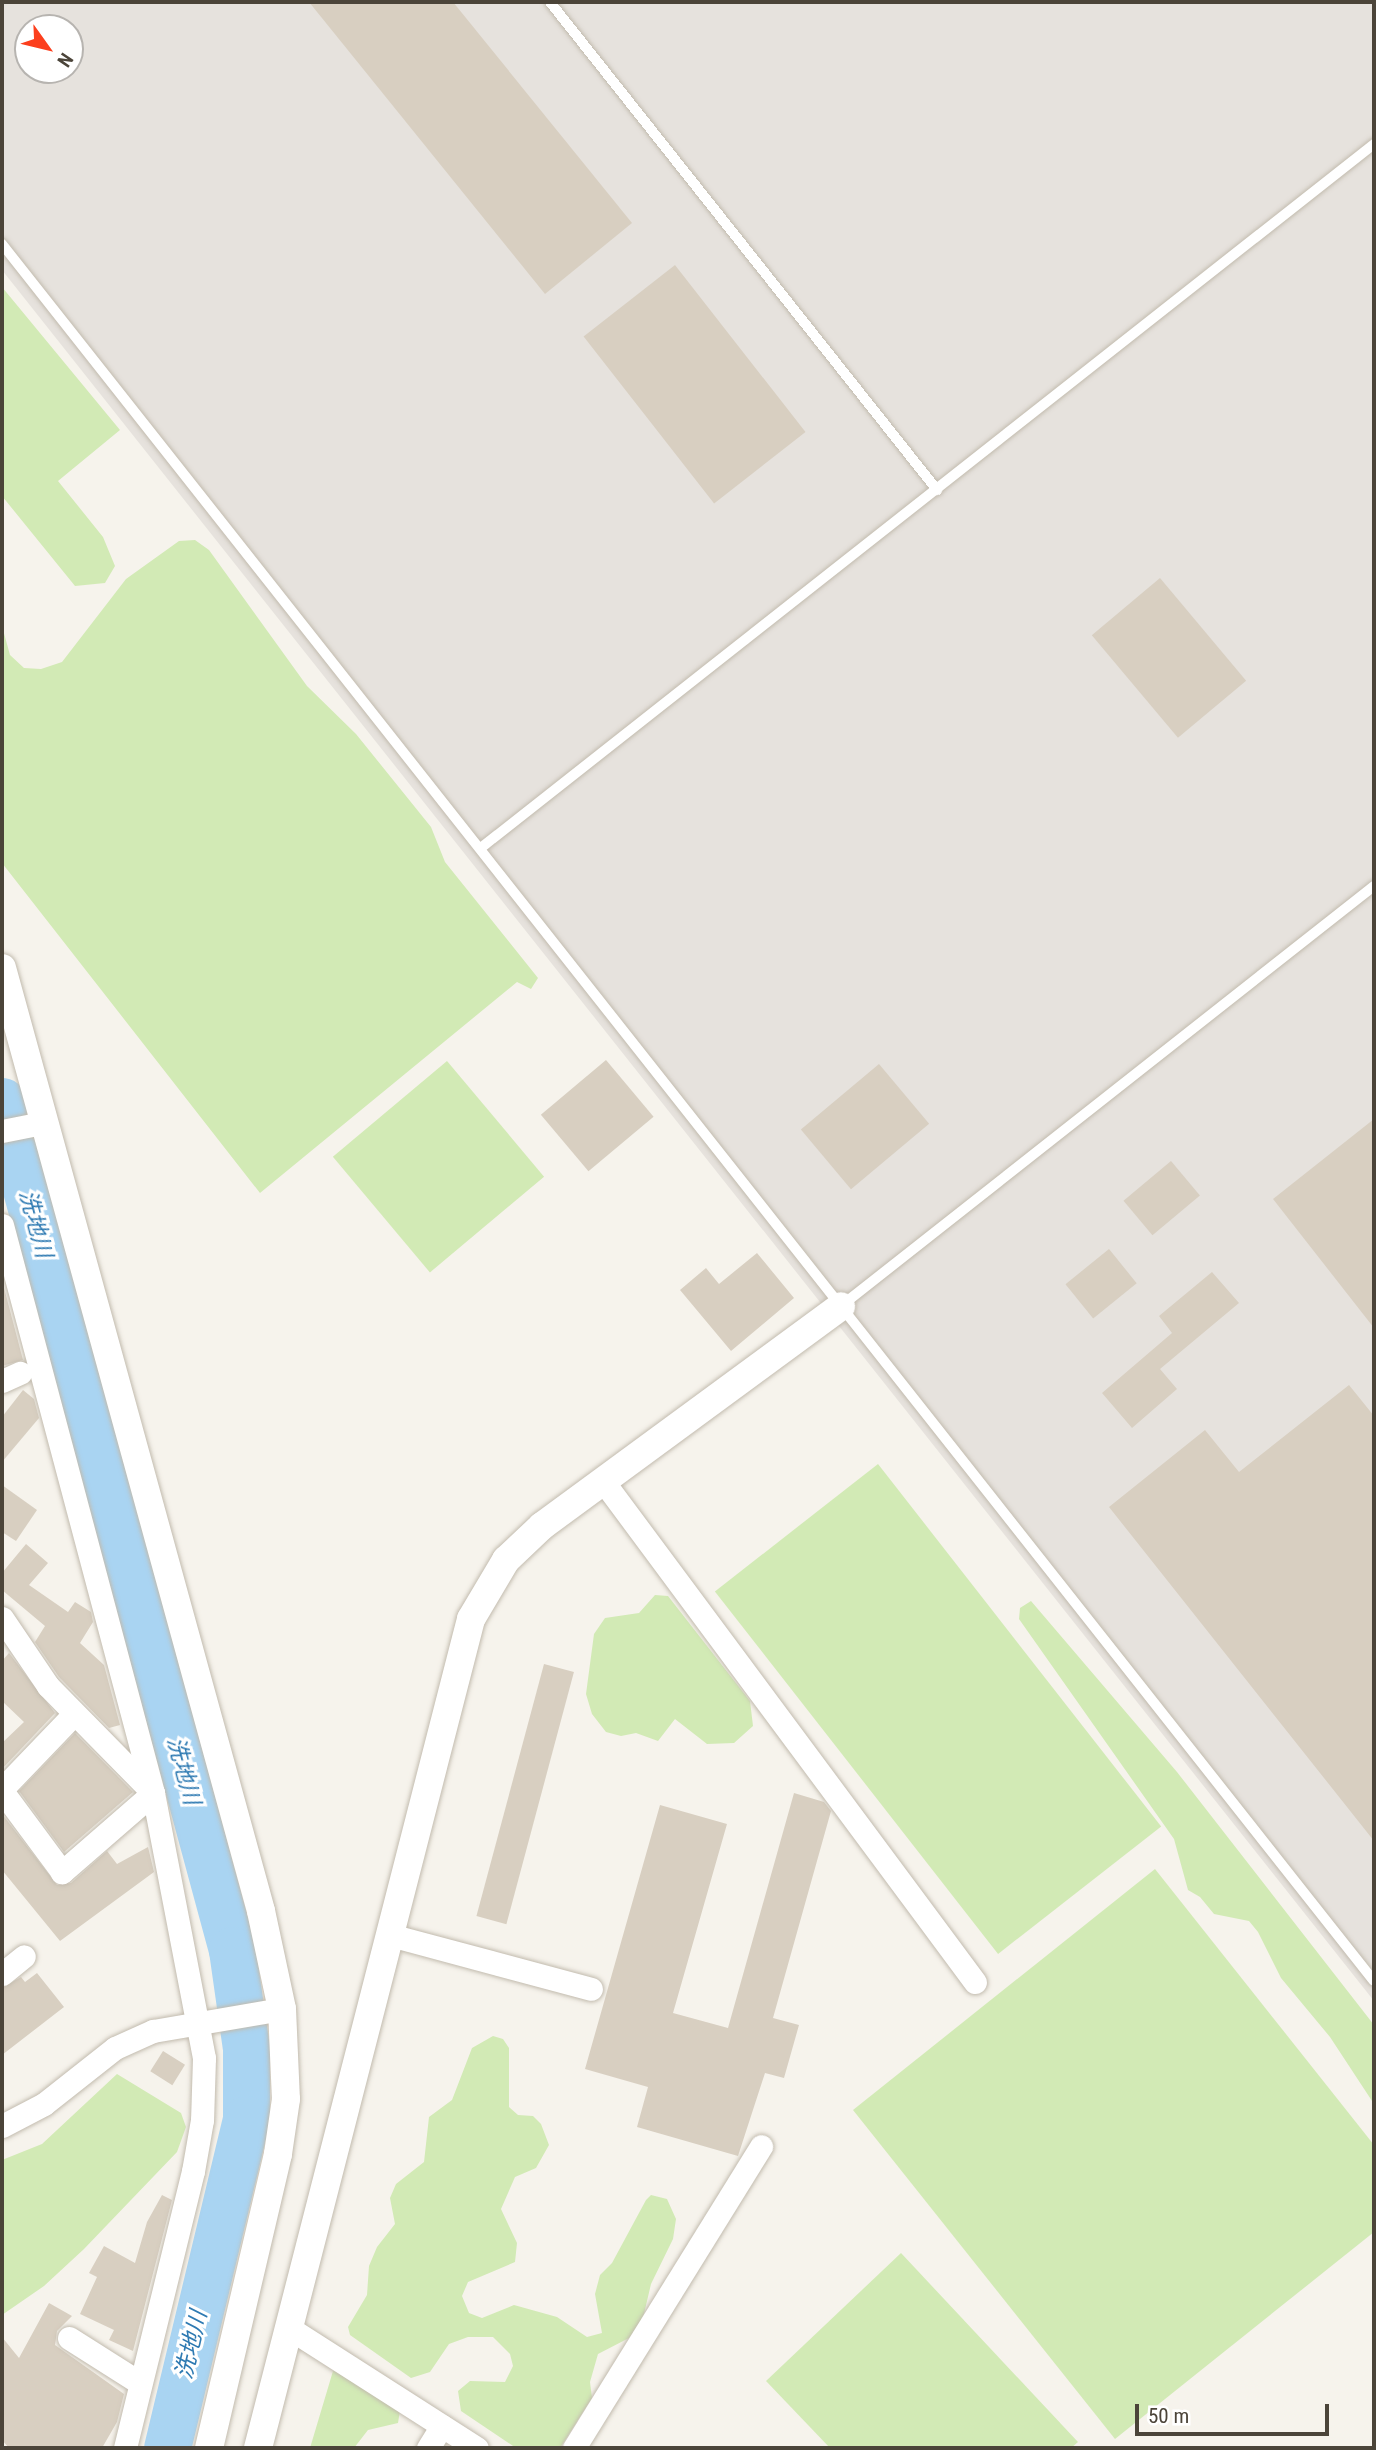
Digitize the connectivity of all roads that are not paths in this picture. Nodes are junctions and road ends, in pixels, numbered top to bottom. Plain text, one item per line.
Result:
1 (550, 2) edge
2 (1374, 144) edge
3 (2, 244) edge
4 (937, 491) junction
5 (482, 847) junction
6 (1374, 886) edge
7 (2, 968) edge
8 (34, 1125) junction
9 (2, 1132) edge
10 (2, 1225) edge
11 (841, 1306) junction
12 (603, 1480) junction
13 (2, 1618) edge
14 (74, 1714) junction
15 (2, 1790) edge
16 (153, 1793) junction
17 (390, 1935) junction
18 (24, 1956) dead end
19 (2, 1974) edge
20 (1374, 1981) edge
21 (975, 1982) dead end
22 (591, 1989) dead end
23 (274, 2011) junction
24 (205, 2022) junction
25 (2, 2126) edge
26 (761, 2147) dead end
27 (289, 2328) junction
28 (69, 2338) dead end
29 (140, 2383) junction
30 (442, 2426) junction
31 (125, 2448) edge
32 (209, 2448) edge
33 (258, 2448) edge
34 (428, 2448) edge
35 (477, 2448) edge
36 (574, 2448) edge

1 - 4 lane
2 - 4 lane
3 - 5 lane
4 - 5 lane
5 - 11 lane
6 - 11 lane
7 - 8 street
8 - 9 street
8 - 23 street
10 - 16 street
11 - 12 street
11 - 20 lane
12 - 17 street
12 - 21 street
13 - 14 street
14 - 15 street
14 - 16 street
15 - 16 street
16 - 24 street
17 - 22 street
17 - 27 street
18 - 19 street
23 - 24 street
23 - 32 street
24 - 25 street
24 - 29 street
26 - 36 street
27 - 30 street
27 - 33 street
28 - 29 street
29 - 31 street
30 - 34 street
30 - 35 street

